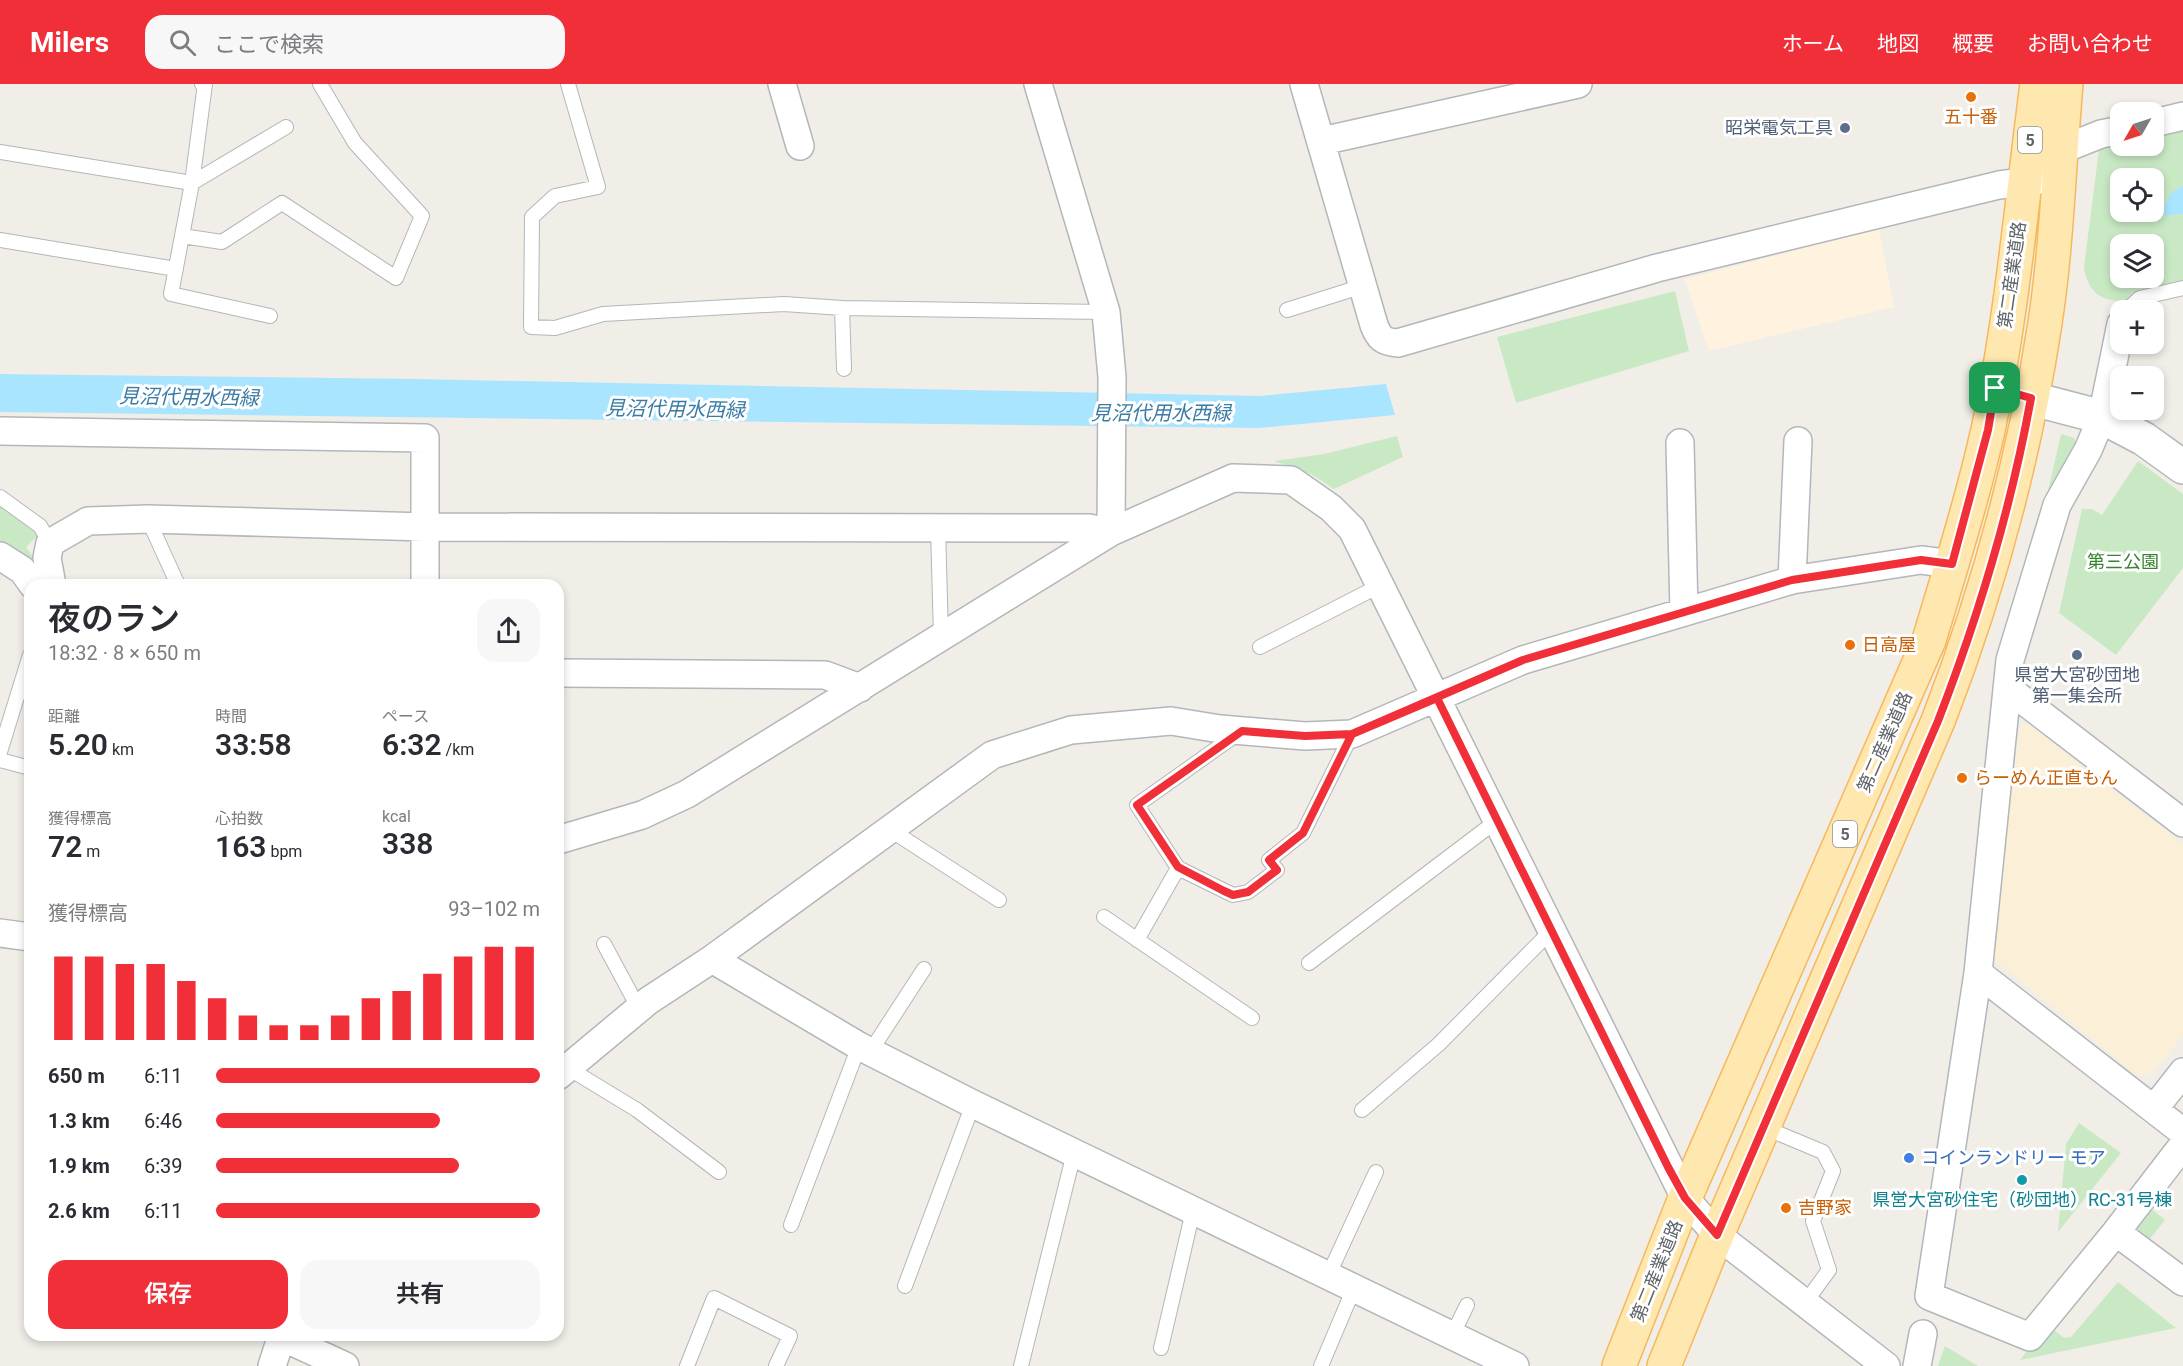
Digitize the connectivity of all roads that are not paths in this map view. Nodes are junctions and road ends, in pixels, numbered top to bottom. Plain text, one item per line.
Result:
1 (202, 84) edge
2 (320, 84) edge
3 (568, 84) edge
4 (782, 84) edge
5 (1038, 84) edge
6 (1304, 84) edge
7 (1578, 84) edge
8 (2037, 84) edge
9 (2066, 84) edge
10 (2183, 116) edge
11 (2164, 121) edge
12 (286, 127) dead end
13 (2110, 133) edge
14 (1322, 141) junction
15 (800, 146) dead end
16 (0, 152) edge
17 (2059, 172) junction
18 (192, 183) junction
19 (2024, 189) junction
20 (182, 236) junction
21 (0, 240) edge
22 (176, 269) junction
23 (1363, 286) junction
24 (2183, 288) edge
25 (2138, 300) edge
26 (842, 308) junction
27 (1287, 310) dead end
28 (1106, 312) junction
29 (270, 316) dead end
30 (2115, 354) edge
31 (844, 369) dead end
32 (1995, 388) junction
33 (2031, 398) junction
34 (2102, 417) junction
35 (0, 431) edge
36 (1797, 441) dead end
37 (1680, 443) dead end
38 (2183, 467) edge
39 (0, 497) edge
40 (148, 519) junction
41 (425, 526) junction
42 (938, 528) junction
43 (1111, 532) junction
44 (50, 543) junction
45 (0, 556) edge
46 (1952, 564) junction
47 (29, 579) edge
48 (51, 579) edge
49 (175, 579) edge
50 (425, 579) edge
51 (1792, 580) junction
52 (1381, 585) junction
53 (1684, 612) junction
54 (941, 637) junction
55 (1260, 647) dead end
56 (564, 673) edge
57 (24, 675) edge
58 (860, 687) junction
59 (2007, 688) junction
60 (1437, 698) junction
61 (1242, 731) junction
62 (1352, 734) junction
63 (0, 752) edge
64 (0, 760) edge
65 (24, 766) edge
66 (1499, 819) junction
67 (2183, 823) edge
68 (890, 829) junction
69 (564, 838) edge
70 (1178, 867) junction
71 (999, 900) dead end
72 (1104, 917) dead end
73 (1553, 929) junction
74 (0, 933) edge
75 (24, 936) edge
76 (1137, 940) junction
77 (604, 944) dead end
78 (712, 959) junction
79 (1309, 963) dead end
80 (924, 969) dead end
81 (1978, 973) junction
82 (639, 1009) junction
83 (1252, 1018) dead end
84 (864, 1049) junction
85 (564, 1071) edge
86 (2183, 1072) edge
87 (564, 1073) edge
88 (973, 1104) junction
89 (2154, 1109) junction
90 (1362, 1110) dead end
91 (1763, 1127) junction
92 (2183, 1132) edge
93 (2183, 1146) edge
94 (1074, 1153) junction
95 (719, 1172) dead end
96 (1376, 1172) dead end
97 (1685, 1198) junction
98 (1193, 1211) junction
99 (791, 1225) dead end
100 (2116, 1232) junction
101 (1717, 1235) junction
102 (1328, 1276) junction
103 (2183, 1282) edge
104 (904, 1286) dead end
105 (1354, 1288) junction
106 (1805, 1303) junction
107 (1467, 1305) dead end
108 (1923, 1334) dead end
109 (1452, 1336) junction
110 (280, 1341) edge
111 (292, 1341) edge
112 (1161, 1348) dead end
113 (1884, 1365) edge
114 (272, 1366) edge
115 (345, 1366) edge
116 (687, 1366) edge
117 (776, 1366) edge
118 (1021, 1366) edge
119 (1322, 1366) edge
120 (1515, 1366) edge
121 (1619, 1366) edge
122 (1664, 1366) edge
123 (1917, 1366) edge

1 - 18 lane
2 - 20 lane
3 - 26 lane
4 - 15 street
5 - 28 street
6 - 14 street
7 - 14 street
8 - 19 main road, 第二産業道路 / 5
9 - 17 main road, 第二産業道路 / 5
10 - 11 street
12 - 18 lane
13 - 17 street
14 - 23 street
16 - 18 lane
17 - 19 street
17 - 33 main road, 第二産業道路 / 5
18 - 20 lane
19 - 23 street
19 - 32 main road, 第二産業道路 / 5
20 - 22 lane
21 - 22 lane
22 - 29 lane
23 - 27 lane
24 - 25 lane
26 - 28 lane
26 - 31 lane
28 - 43 street
30 - 34 street
32 - 33 street
32 - 46 main road, 第二産業道路 / 5
33 - 34 street
33 - 91 main road, 第二産業道路 / 5
34 - 38 street
34 - 59 street
35 - 41 street
36 - 51 street
37 - 53 street
39 - 44 lane
40 - 41 street
40 - 44 street
40 - 49 lane
41 - 42 street
41 - 50 street
42 - 43 street
42 - 54 lane
43 - 52 street
43 - 54 street
44 - 48 street
45 - 47 street
46 - 51 street
46 - 97 main road, 第二産業道路 / 5
51 - 53 street
52 - 55 lane
52 - 60 street
53 - 60 street
54 - 58 street
56 - 58 street
57 - 63 lane
58 - 69 street
59 - 67 street
59 - 81 street
60 - 62 street
60 - 66 street
61 - 62 street
61 - 68 street
61 - 70 lane
62 - 70 lane
64 - 65 lane
66 - 73 street
66 - 79 lane
68 - 71 lane
68 - 78 street
70 - 76 lane
72 - 76 lane
73 - 90 lane
73 - 97 street
74 - 75 street
76 - 83 lane
77 - 82 lane
78 - 82 street
78 - 84 street
80 - 84 lane
81 - 89 street
81 - 100 street
82 - 85 street
84 - 88 street
84 - 99 lane
86 - 89 street
87 - 95 lane
88 - 94 street
88 - 104 lane
89 - 92 street
91 - 101 main road, 第二産業道路 / 5
91 - 106 lane
93 - 100 street
94 - 98 street
94 - 118 lane
96 - 102 lane
97 - 101 street
97 - 121 main road, 第二産業道路 / 5
98 - 102 street
98 - 112 lane
100 - 103 street
101 - 106 street
101 - 122 main road, 第二産業道路 / 5
102 - 105 street
105 - 109 street
105 - 119 lane
106 - 113 street
107 - 109 lane
108 - 123 street
109 - 120 street
110 - 114 street
111 - 115 street
116 - 117 lane

